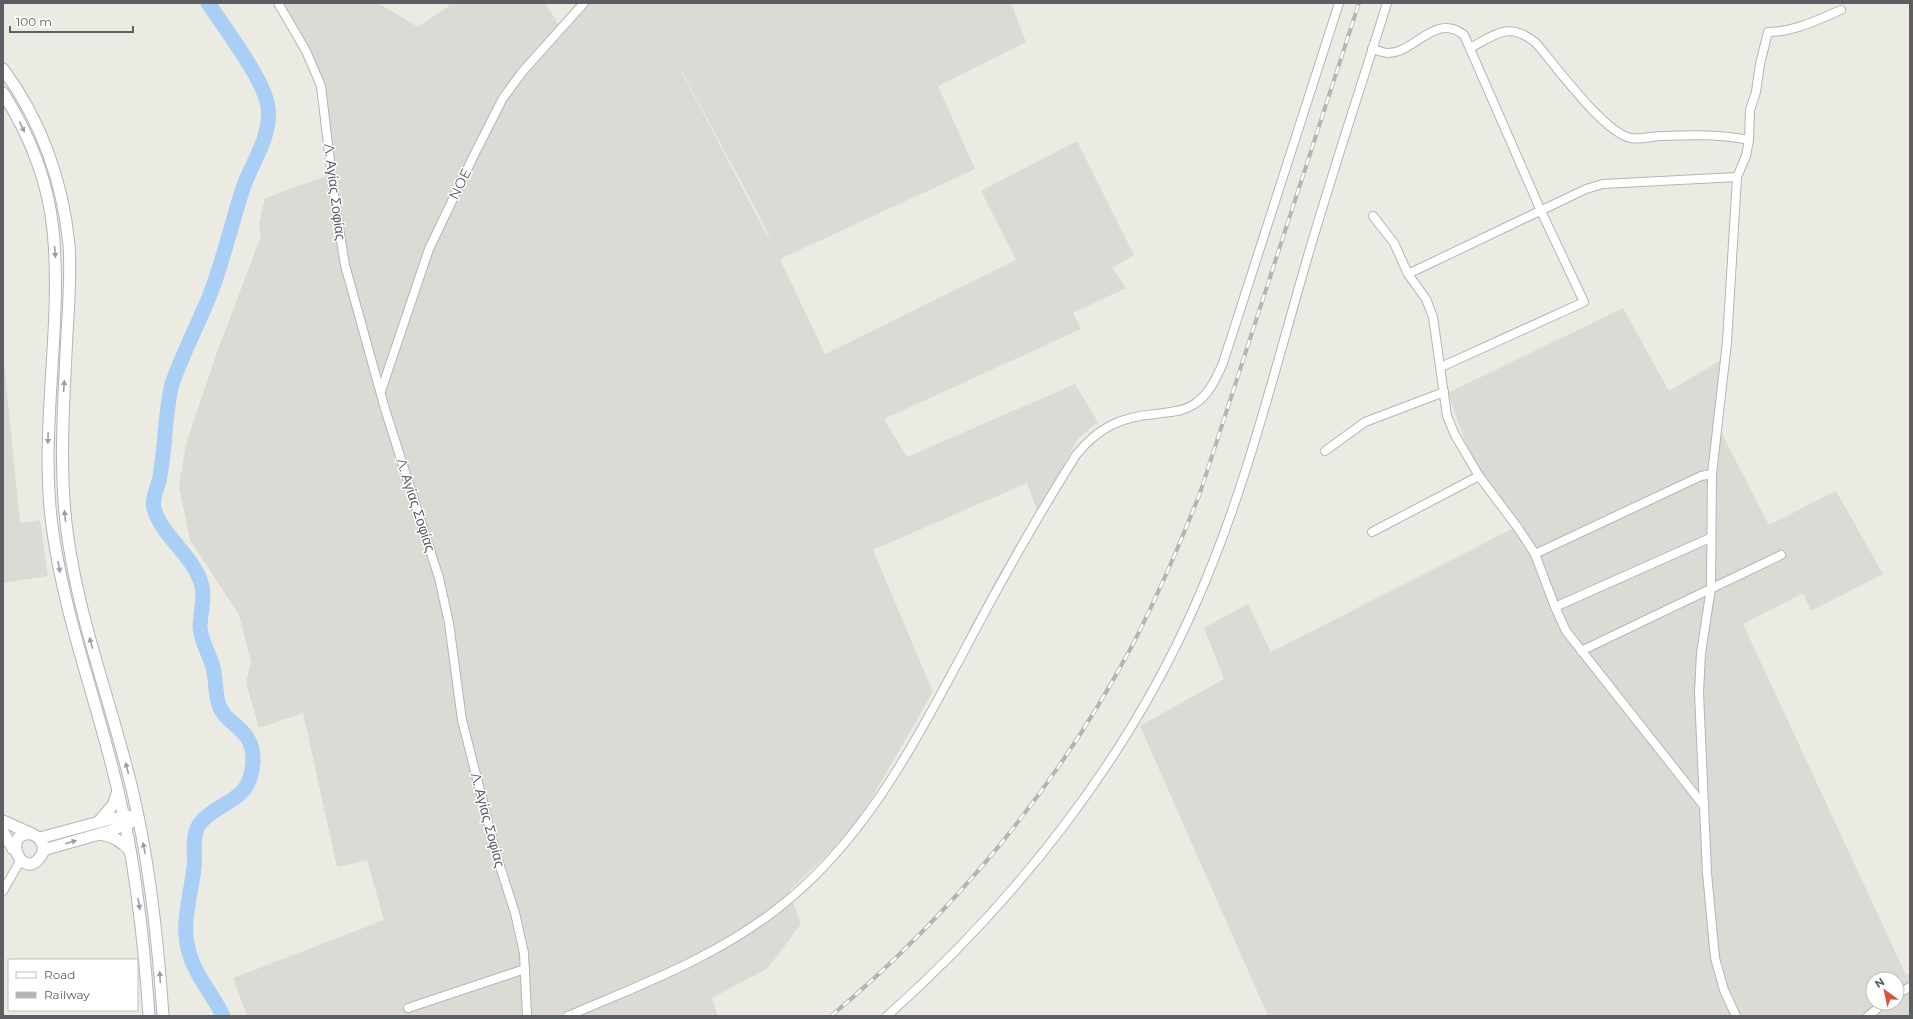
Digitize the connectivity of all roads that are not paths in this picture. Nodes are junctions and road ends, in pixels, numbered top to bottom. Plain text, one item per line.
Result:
1 (278, 3) edge
2 (584, 3) edge
3 (1339, 3) edge
4 (1387, 3) edge
5 (1841, 10) dead end
6 (1470, 48) junction
7 (1372, 49) junction
8 (3, 69) edge
9 (3, 93) edge
10 (1749, 140) junction
11 (1737, 177) junction
12 (1541, 211) junction
13 (1373, 216) dead end
14 (1408, 274) junction
15 (1441, 367) junction
16 (381, 391) junction
17 (1444, 392) junction
18 (1324, 451) dead end
19 (1712, 474) junction
20 (1479, 476) junction
21 (1372, 532) dead end
22 (1710, 538) junction
23 (1535, 554) junction
24 (1781, 555) dead end
25 (1711, 588) junction
26 (1555, 607) junction
27 (1581, 651) junction
28 (118, 791) junction
29 (136, 806) junction
30 (1704, 806) junction
31 (124, 820) junction
32 (3, 821) edge
33 (96, 822) junction
34 (140, 829) junction
35 (3, 832) edge
36 (100, 834) junction
37 (36, 836) junction
38 (13, 849) junction
39 (43, 850) junction
40 (131, 852) junction
41 (20, 861) junction
42 (3, 891) edge
43 (525, 968) junction
44 (408, 1008) dead end
45 (149, 1016) edge
46 (163, 1016) edge
47 (527, 1016) edge
48 (568, 1016) edge
49 (887, 1016) edge
50 (1736, 1016) edge

1 - 16 street, Λ. Αγίας Σοφίας
2 - 16 street, NOE
3 - 48 street
4 - 7 street
5 - 10 street
6 - 7 street
6 - 10 street
6 - 12 street
7 - 49 street
29 -> 8 street
9 -> 28 street
10 - 11 street
11 - 12 street
11 - 19 street
12 - 14 street
12 - 15 street
13 - 14 street
14 - 15 street
15 - 17 street
16 - 43 street, Λ. Αγίας Σοφίας
17 - 18 street
17 - 20 street
19 - 22 street
19 - 23 street
20 - 21 street
20 - 23 street
22 - 25 street
22 - 26 street
23 - 26 street
24 - 25 street
25 - 27 street
25 - 30 street
26 - 27 street
27 - 30 street
28 - 31 street
28 - 33 street
29 - 31 street
29 - 34 street
30 - 50 street
31 - 33 street
31 - 34 street
31 - 36 street
31 - 40 street
32 - 37 street
33 - 37 street
46 -> 34 street
35 - 38 street
39 -> 36 street
36 - 40 street
37 - 38 street
37 - 39 street
38 - 41 street
39 - 41 street
40 -> 45 street
41 - 42 street
43 - 44 street
43 - 47 street, Λ. Αγίας Σοφίας

